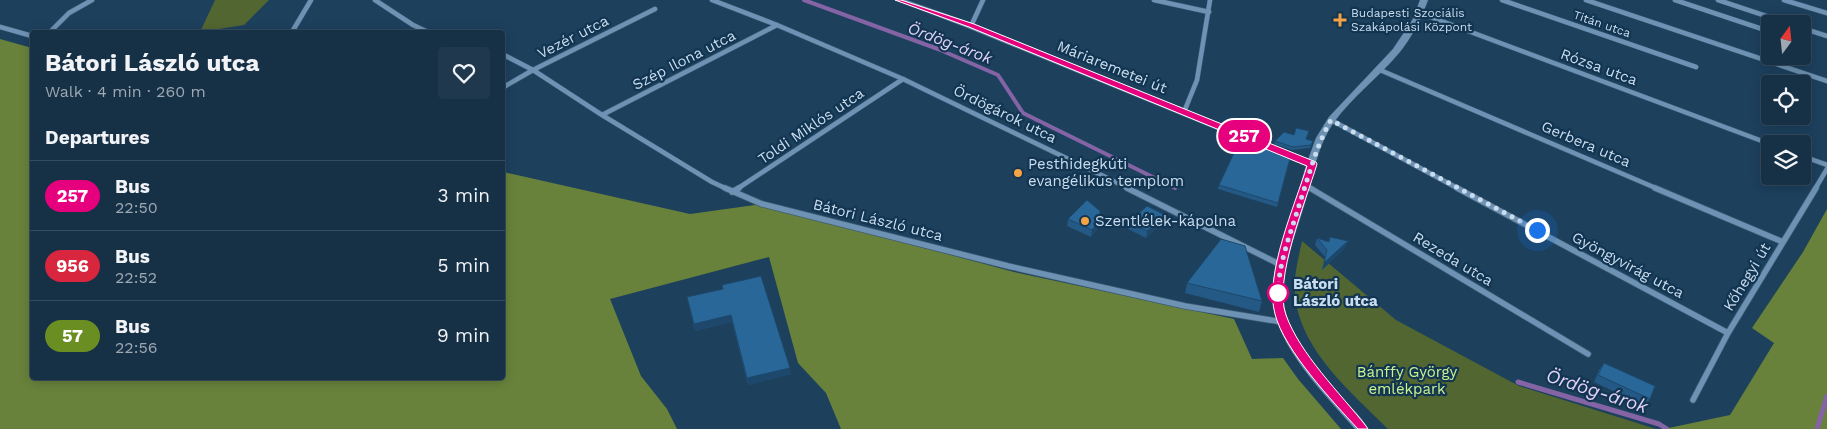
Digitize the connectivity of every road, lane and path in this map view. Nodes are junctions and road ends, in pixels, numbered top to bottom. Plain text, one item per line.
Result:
1 (92, 0) edge
2 (312, 0) edge
3 (375, 0) edge
4 (712, 0) edge
5 (899, 0) edge
6 (983, 0) edge
7 (1154, 0) edge
8 (1210, 0) edge
9 (1424, 0) edge
10 (1502, 0) edge
11 (1586, 0) edge
12 (1675, 0) edge
13 (1718, 0) edge
14 (1784, 0) edge
15 (655, 9) dead end
16 (1209, 12) junction
17 (1420, 13) junction
18 (1827, 14) edge
19 (1763, 15) edge
20 (776, 24) junction
21 (972, 26) junction
22 (0, 27) edge
23 (1761, 29) edge
24 (52, 30) edge
25 (293, 30) edge
26 (425, 30) edge
27 (1811, 31) edge
28 (30, 35) edge
29 (1827, 36) edge
30 (505, 56) edge
31 (1696, 68) dead end
32 (533, 70) junction
33 (1380, 70) junction
34 (903, 79) junction
35 (1827, 82) edge
36 (505, 86) edge
37 (1184, 112) junction
38 (602, 115) junction
39 (1331, 120) junction
40 (1761, 141) edge
41 (1811, 159) edge
42 (1312, 164) junction
43 (1827, 165) edge
44 (1827, 169) edge
45 (1306, 186) junction
46 (732, 192) junction
47 (1783, 242) junction
48 (1281, 265) junction
49 (1282, 322) junction
50 (1728, 333) junction
51 (1588, 354) dead end
52 (1693, 400) dead end
53 (1362, 429) edge

1 - 24 street
2 - 25 street
3 - 26 street
4 - 20 street, Ördögárok utca
5 - 21 main road, Máriaremetei út
6 - 21 street
7 - 16 street
8 - 16 street
9 - 17 main road
10 - 31 street, Titán utca
11 - 35 street
12 - 23 street
13 - 19 street
14 - 18 street
15 - 32 street, Vezér utca
16 - 37 street
17 - 33 main road
17 - 40 street, Rózsa utca
20 - 34 street, Ördögárok utca
20 - 38 street, Szép Ilona utca
21 - 37 main road, Máriaremetei út
22 - 28 street
27 - 29 street
30 - 32 street, Bátori László utca
32 - 36 street, Vezér utca
32 - 38 street, Bátori László utca
33 - 39 main road
33 - 47 street, Gerbera utca
34 - 46 street, Toldi Miklós utca
34 - 48 street, Ördögárok utca
37 - 42 main road, Máriaremetei út
38 - 46 street, Bátori László utca
39 - 42 main road
39 - 50 street, Gyöngyvirág utca
41 - 43 street
42 - 45 main road
44 - 47 street, Kőhegyi út
45 - 48 main road
45 - 51 street, Rezeda utca
46 - 49 street, Bátori László utca
47 - 50 street, Kőhegyi út
48 - 49 main road
49 - 53 main road
50 - 52 street, Kőhegyi út

